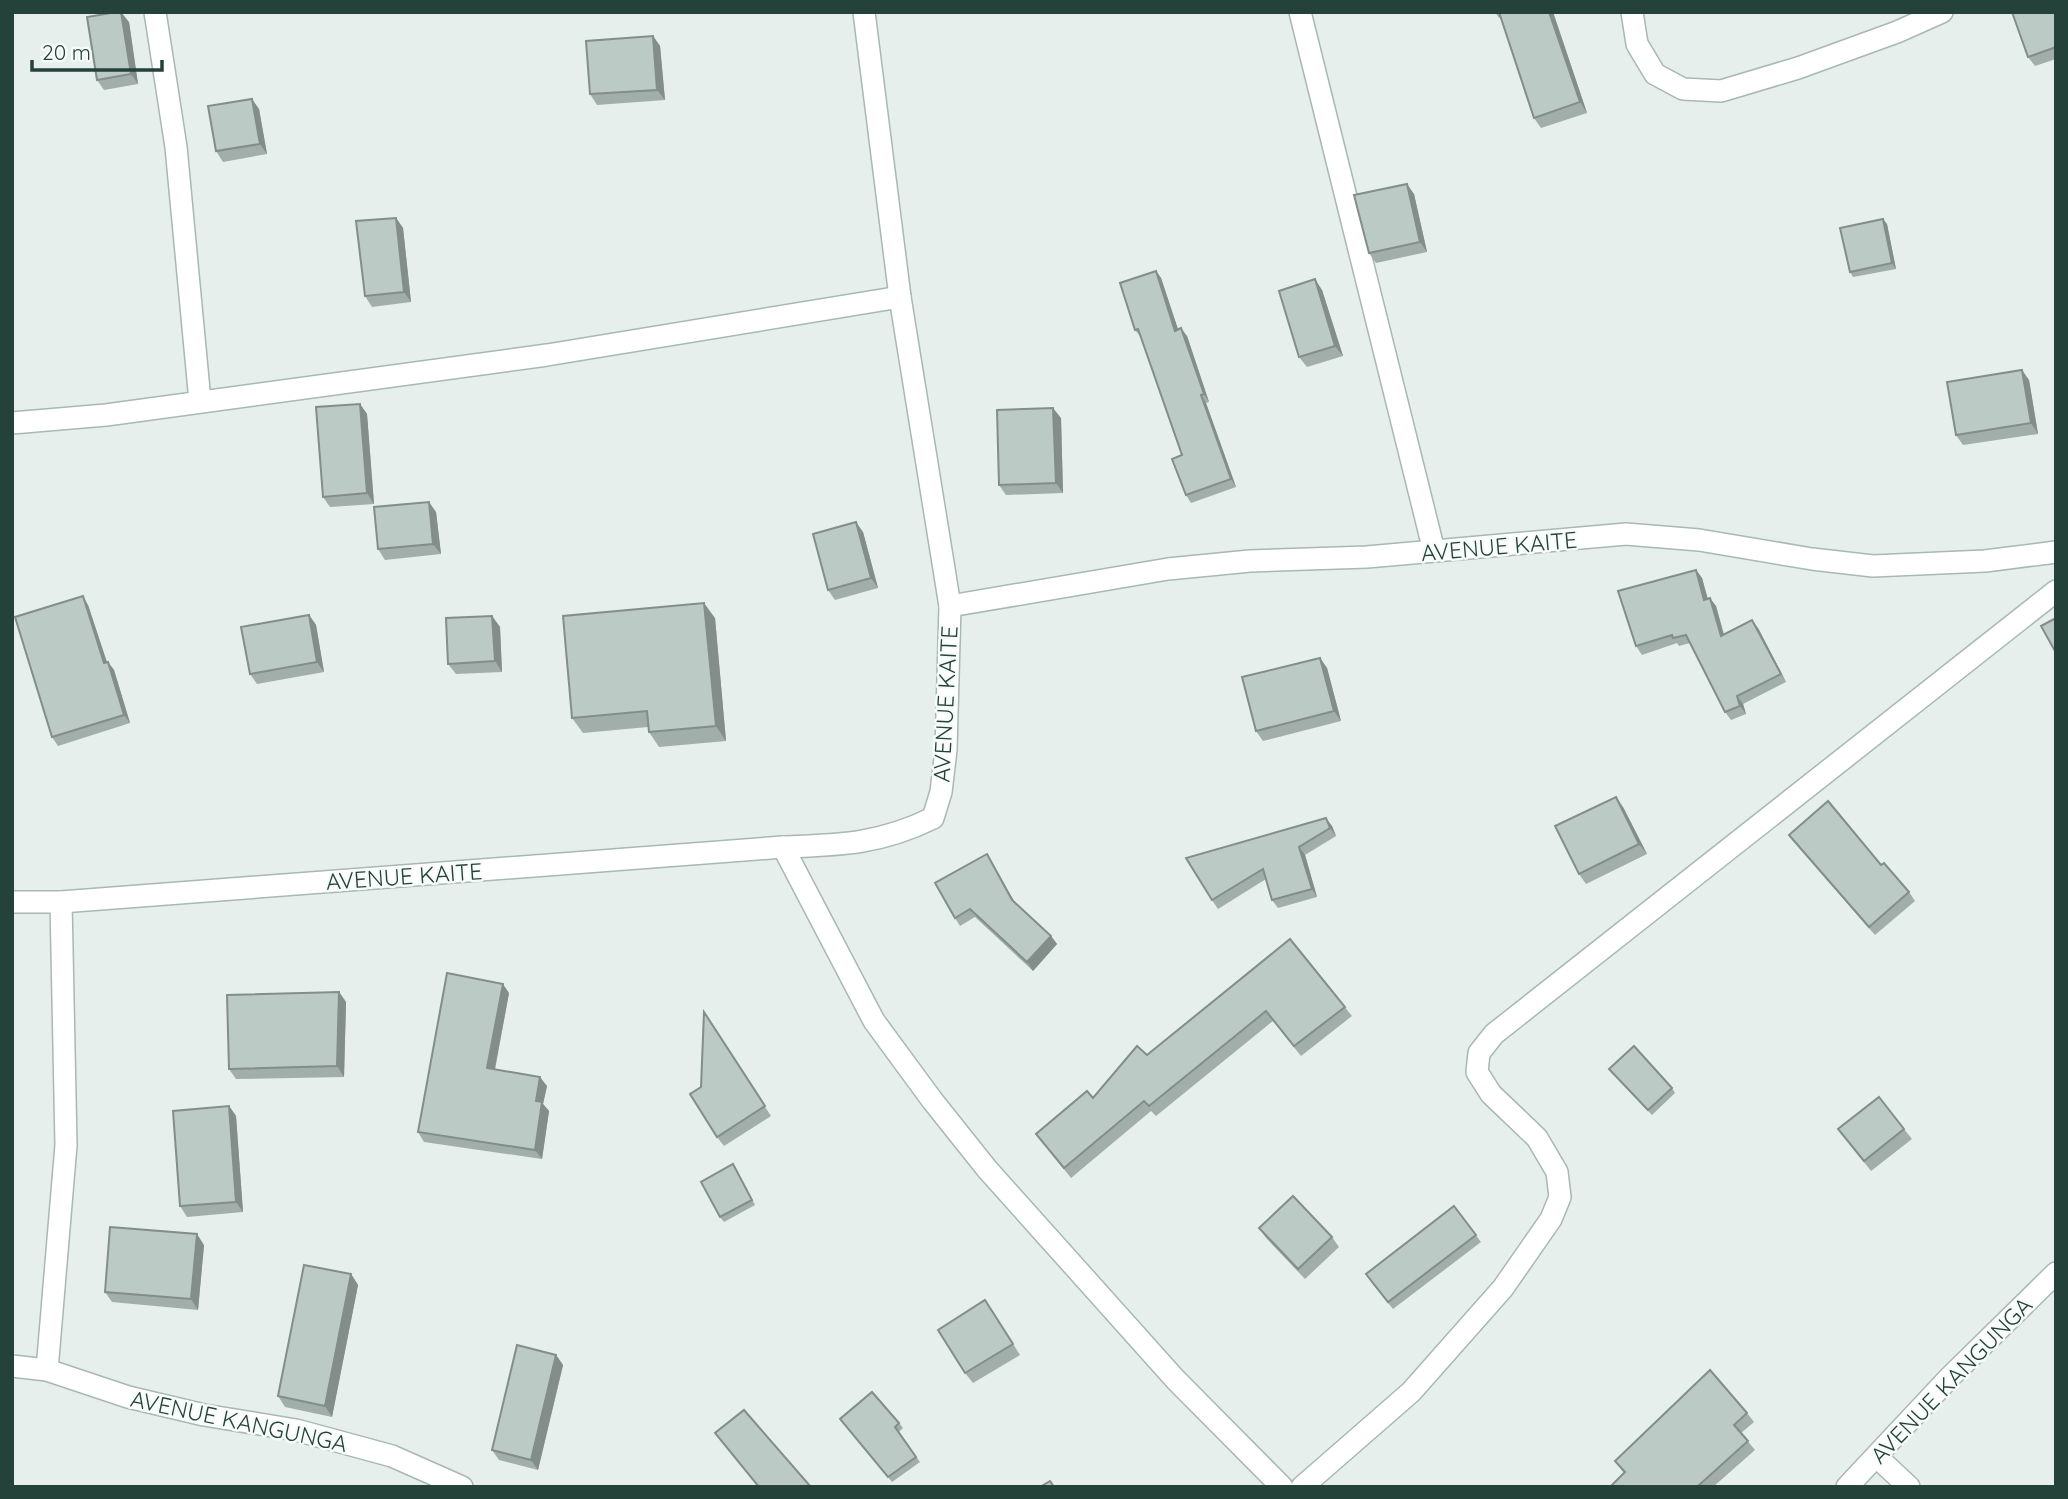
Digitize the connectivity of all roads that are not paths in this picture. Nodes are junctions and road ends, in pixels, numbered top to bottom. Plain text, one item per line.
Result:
1 (155, 12) edge
2 (864, 12) edge
3 (1300, 12) edge
4 (1632, 12) edge
5 (1941, 12) edge
6 (900, 297) junction
7 (200, 401) junction
8 (12, 423) edge
9 (1434, 551) junction
10 (2056, 552) edge
11 (2056, 591) edge
12 (950, 606) junction
13 (783, 847) junction
14 (12, 902) edge
15 (61, 902) junction
16 (2056, 1273) edge
17 (12, 1366) edge
18 (47, 1370) junction
19 (1877, 1457) junction
20 (462, 1487) edge
21 (1282, 1487) edge
22 (1302, 1487) edge
23 (1847, 1487) edge
24 (1909, 1487) edge

1 - 7 street
2 - 6 street
3 - 9 street
4 - 5 street
6 - 7 street
6 - 12 street
7 - 8 street
9 - 10 street, AVENUE KAITE
9 - 12 street, AVENUE KAITE
11 - 22 street
12 - 13 street, AVENUE KAITE
13 - 15 street, AVENUE KAITE
13 - 21 street
14 - 15 street, AVENUE KAITE
15 - 18 street
16 - 19 street, AVENUE KANGUNGA
17 - 18 street, AVENUE KANGUNGA
18 - 20 street, AVENUE KANGUNGA
19 - 23 street, AVENUE KANGUNGA
19 - 24 street

